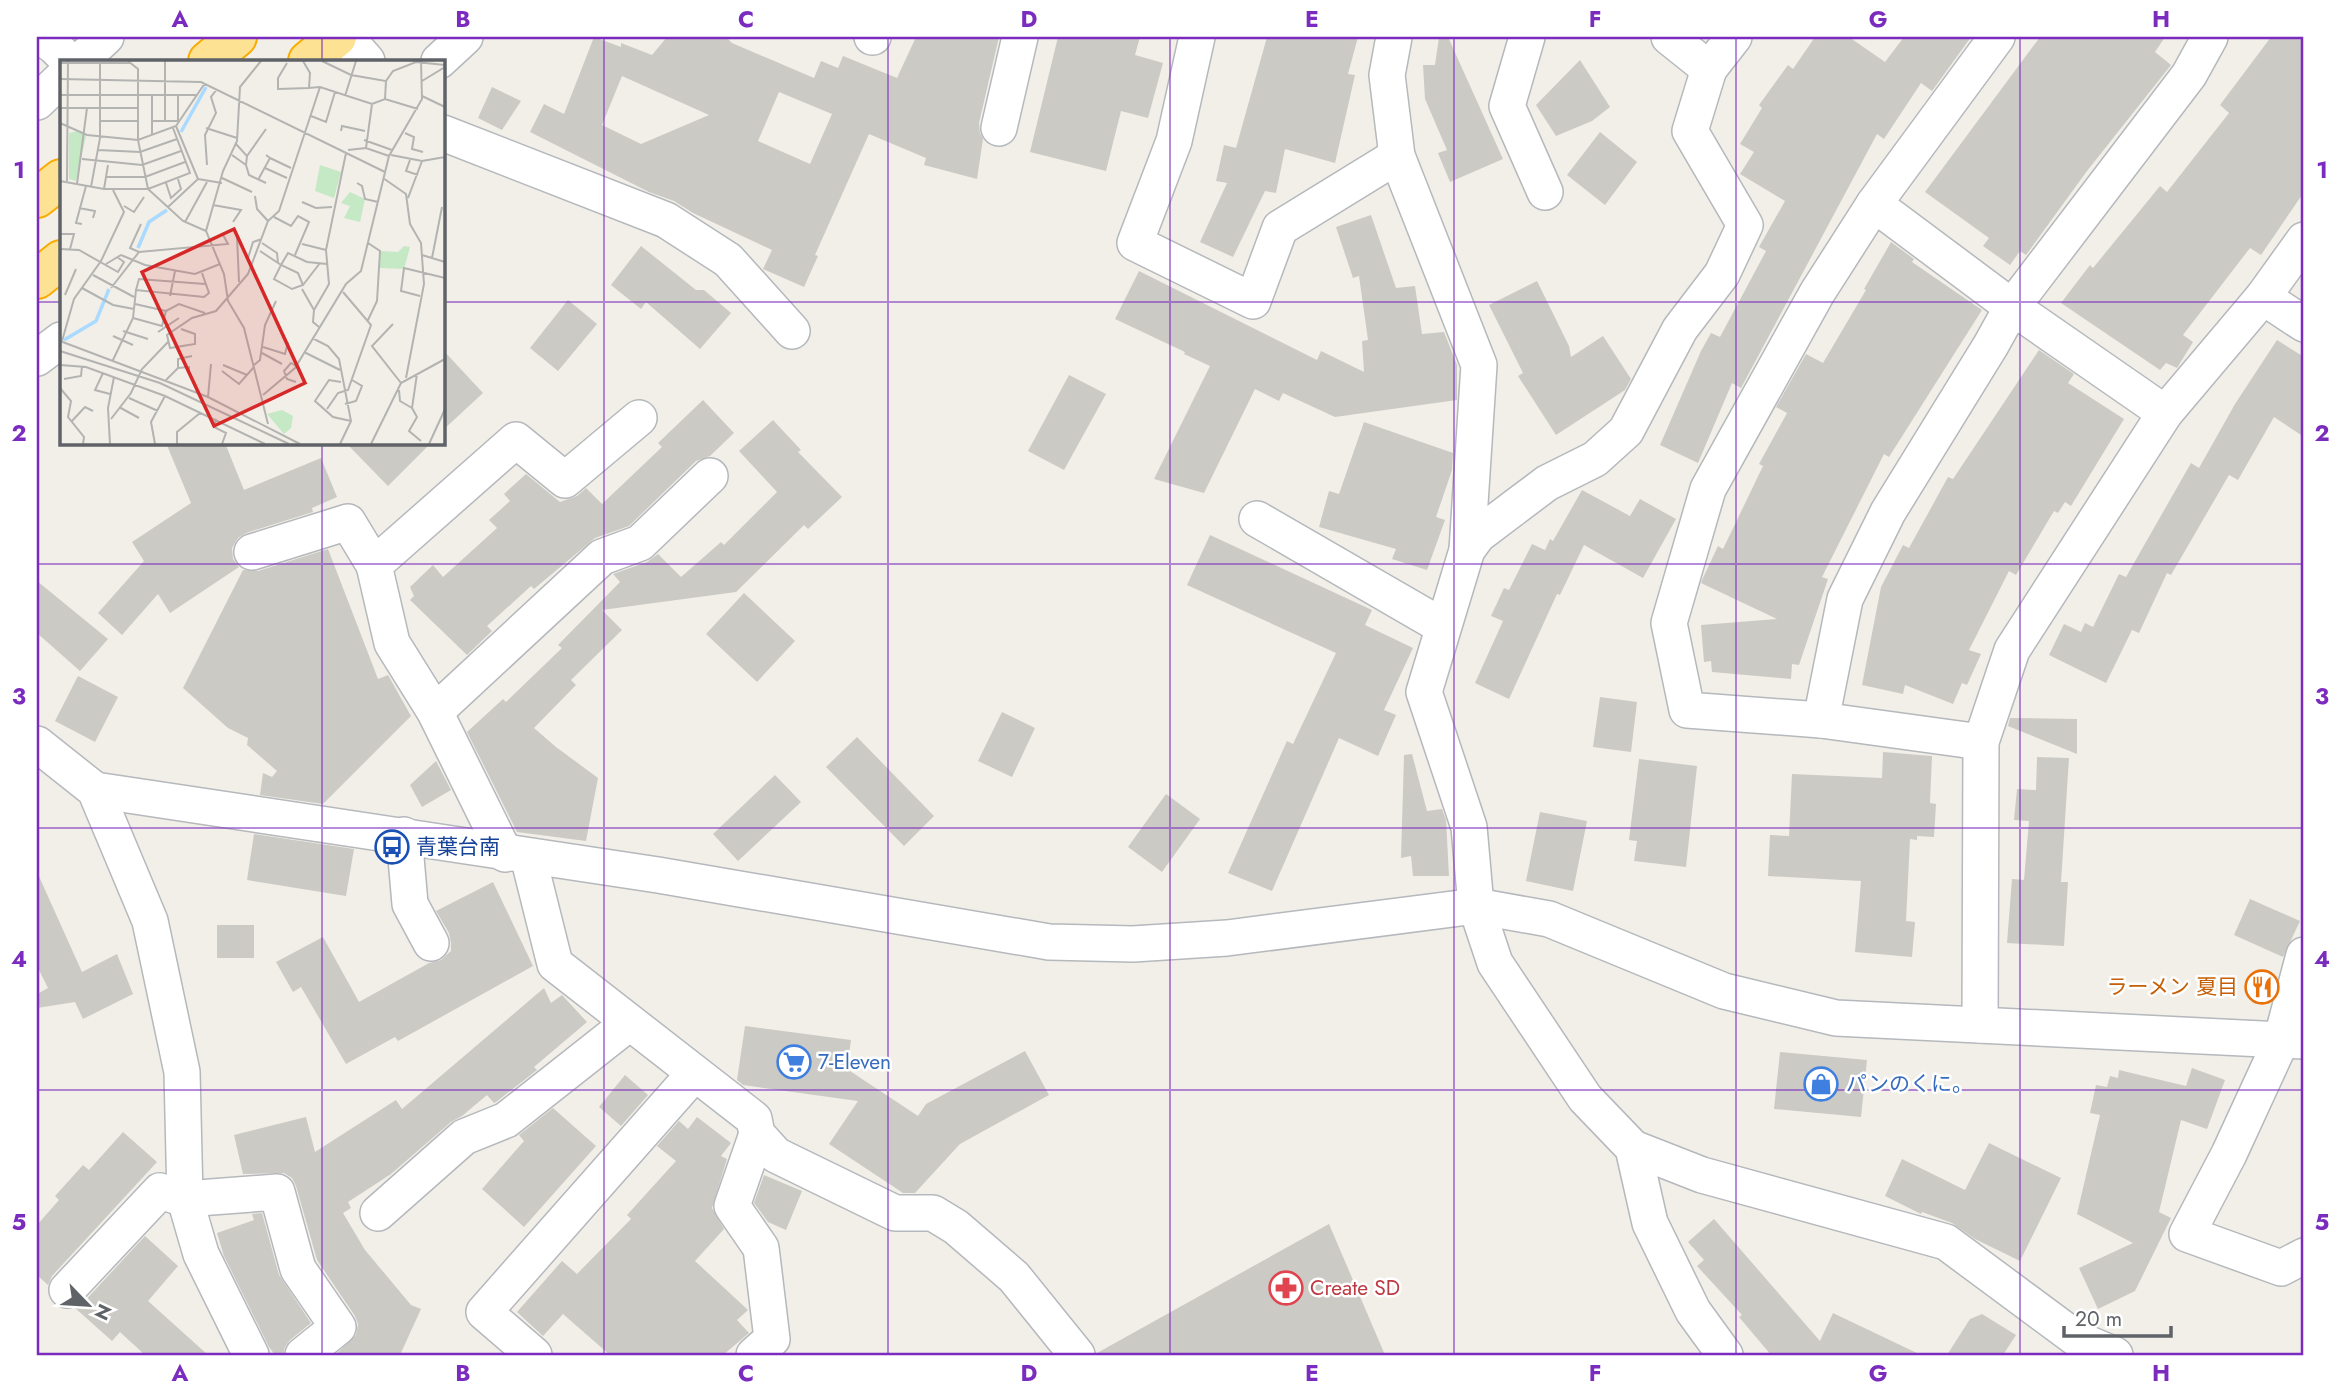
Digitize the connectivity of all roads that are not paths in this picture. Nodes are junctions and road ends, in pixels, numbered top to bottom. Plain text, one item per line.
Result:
1 (106, 37) edge
2 (237, 37) edge
3 (337, 37) edge
4 (346, 37) edge
5 (465, 37) edge
6 (1020, 37) edge
7 (1198, 37) edge
8 (1394, 37) edge
9 (1527, 37) edge
10 (1670, 37) edge
11 (1734, 37) edge
12 (1997, 37) edge
13 (2210, 37) edge
14 (61, 53) edge
15 (209, 60) edge
16 (309, 60) edge
17 (366, 60) edge
18 (440, 60) edge
19 (1709, 69) junction
20 (37, 102) edge
21 (999, 128) dead end
22 (444, 133) edge
23 (1397, 156) junction
24 (60, 180) edge
25 (1545, 192) dead end
26 (37, 198) edge
27 (1874, 204) junction
28 (2304, 240) edge
29 (60, 261) edge
30 (37, 279) edge
31 (2263, 297) junction
32 (2012, 307) junction
33 (2304, 324) edge
34 (792, 331) dead end
35 (60, 341) edge
36 (37, 358) edge
37 (2165, 413) junction
38 (639, 418) dead end
39 (710, 476) dead end
40 (1257, 519) dead end
41 (1468, 550) junction
42 (252, 552) dead end
43 (374, 565) junction
44 (1442, 626) junction
45 (435, 712) junction
46 (1821, 720) junction
47 (1981, 742) junction
48 (37, 744) edge
49 (95, 790) junction
50 (404, 835) junction
51 (517, 855) junction
52 (1476, 906) junction
53 (431, 943) dead end
54 (2304, 955) edge
55 (629, 1023) junction
56 (1980, 1024) junction
57 (2292, 1041) edge
58 (694, 1074) junction
59 (757, 1134) junction
60 (1633, 1148) junction
61 (185, 1199) junction
62 (378, 1213) dead end
63 (2304, 1256) edge
64 (67, 1290) dead end
65 (2072, 1347) edge
66 (251, 1355) edge
67 (303, 1355) edge
68 (534, 1355) edge
69 (754, 1355) edge
70 (1077, 1355) edge
71 (1725, 1355) edge
72 (2115, 1355) edge

1 - 14 street
2 - 15 highway
3 - 16 highway
4 - 17 street
5 - 18 street
6 - 21 street
7 - 23 street
8 - 23 street
9 - 25 street
10 - 19 street
11 - 19 street
12 - 27 street
13 - 32 street
14 - 20 street
19 - 41 street
22 - 34 street
23 - 41 street
24 - 26 highway
27 - 32 street
27 - 46 street
28 - 31 street
29 - 30 highway
31 - 33 street
31 - 37 street
32 - 37 street
32 - 46 street
35 - 36 street
37 - 47 street
38 - 43 street
39 - 45 street
40 - 44 street
41 - 44 street
42 - 43 street
43 - 45 street
44 - 52 street
45 - 51 street
46 - 47 street
47 - 56 street
48 - 49 street
49 - 50 street
49 - 61 street
50 - 51 street
50 - 53 street
51 - 52 street
51 - 55 street
52 - 56 street
52 - 60 street
54 - 57 street
55 - 58 street
55 - 62 street
56 - 57 street
57 - 63 street
58 - 59 street
58 - 68 street
59 - 69 street
59 - 70 street
60 - 65 street
60 - 71 street
61 - 64 street
61 - 66 street
61 - 67 street
65 - 72 street

